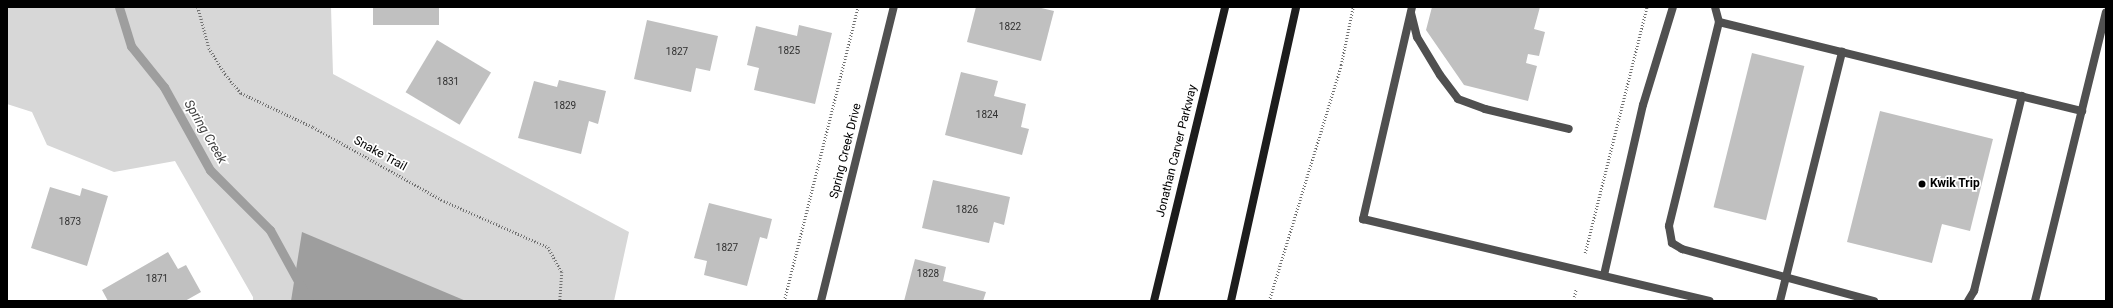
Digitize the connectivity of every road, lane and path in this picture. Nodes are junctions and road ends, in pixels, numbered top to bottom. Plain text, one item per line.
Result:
1 (198, 7) edge
2 (858, 7) edge
3 (894, 7) edge
4 (1224, 7) edge
5 (1296, 7) edge
6 (1353, 7) edge
7 (1647, 7) edge
8 (1673, 7) edge
9 (1715, 7) edge
10 (1410, 8) edge
11 (2106, 13) edge
12 (1719, 22) junction
13 (1842, 52) junction
14 (2022, 96) junction
15 (2082, 111) junction
16 (1569, 129) dead end
17 (1581, 271) junction
18 (1604, 275) junction
19 (1786, 278) junction
20 (1574, 297) dead end
21 (560, 301) edge
22 (784, 301) edge
23 (821, 301) edge
24 (1154, 301) edge
25 (1231, 301) edge
26 (1269, 301) edge
27 (1709, 301) edge
28 (1780, 301) edge
29 (1874, 301) edge
30 (1968, 301) edge
31 (2036, 301) edge

1 - 21 path, Snake Trail
2 - 22 path
3 - 23 street, Spring Creek Drive
4 - 24 main road, Jonathan Carver Parkway
5 - 25 main road
6 - 26 path
7 - 17 path
8 - 18 street
9 - 12 street
10 - 16 street
10 - 17 street
11 - 15 street
12 - 13 street
12 - 19 street
13 - 14 street
13 - 19 street
14 - 15 street
14 - 30 street
15 - 31 street
17 - 18 street
17 - 20 path
18 - 27 street
19 - 28 street
19 - 29 street

